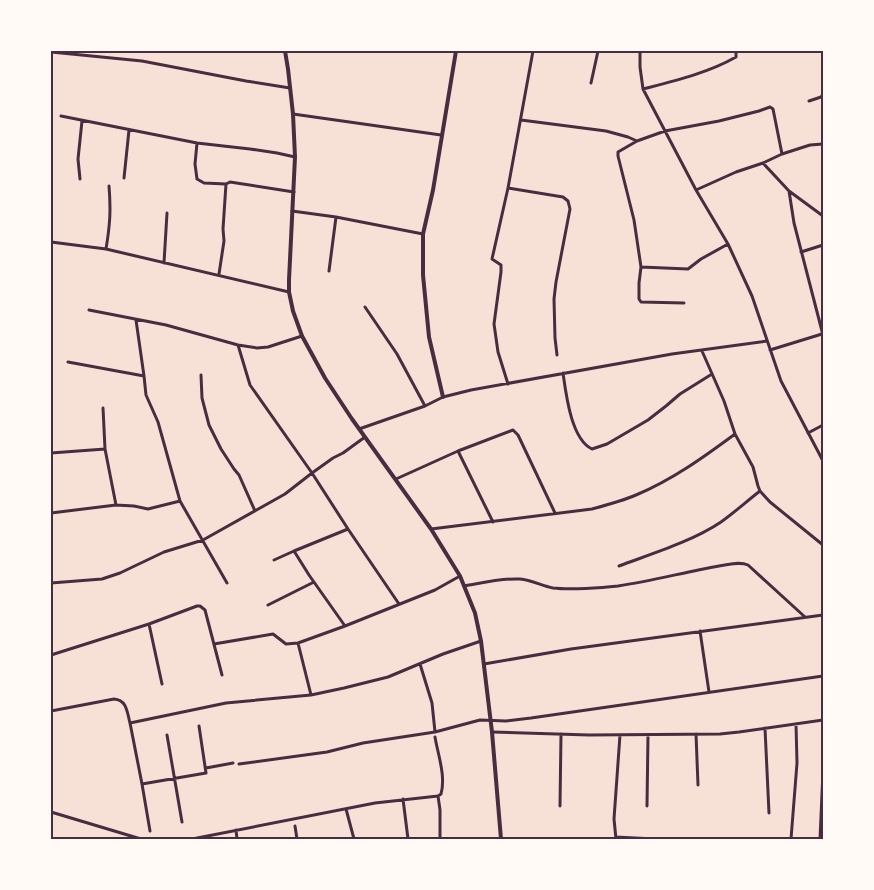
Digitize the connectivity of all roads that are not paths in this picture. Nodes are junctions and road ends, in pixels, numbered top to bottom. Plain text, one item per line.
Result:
1 (285, 51) edge
2 (456, 51) edge
3 (533, 51) edge
4 (598, 51) edge
5 (640, 51) edge
6 (736, 51) edge
7 (51, 52) edge
8 (591, 83) dead end
9 (290, 88) junction
10 (643, 89) junction
11 (823, 94) edge
12 (809, 101) dead end
13 (293, 114) junction
14 (60, 116) dead end
15 (82, 120) junction
16 (521, 120) junction
17 (129, 130) junction
18 (665, 131) junction
19 (441, 135) junction
20 (637, 141) junction
21 (196, 143) junction
22 (823, 144) edge
23 (782, 154) junction
24 (295, 158) junction
25 (762, 163) junction
26 (124, 178) dead end
27 (80, 179) dead end
28 (226, 184) junction
29 (109, 186) dead end
30 (508, 188) junction
31 (696, 190) junction
32 (789, 191) junction
33 (294, 192) junction
34 (292, 211) junction
35 (167, 213) dead end
36 (823, 216) edge
37 (336, 217) junction
38 (423, 234) junction
39 (51, 242) edge
40 (728, 244) junction
41 (823, 244) edge
42 (106, 248) junction
43 (801, 252) junction
44 (164, 263) junction
45 (641, 267) junction
46 (329, 271) dead end
47 (219, 274) junction
48 (289, 292) junction
49 (684, 303) dead end
50 (364, 307) dead end
51 (89, 310) dead end
52 (136, 320) junction
53 (822, 334) edge
54 (302, 336) junction
55 (767, 341) junction
56 (238, 345) junction
57 (770, 350) junction
58 (702, 351) junction
59 (557, 355) dead end
60 (68, 362) dead end
61 (563, 373) junction
62 (712, 374) junction
63 (201, 375) dead end
64 (144, 376) junction
65 (508, 384) junction
66 (443, 397) junction
67 (425, 406) junction
68 (103, 408) dead end
69 (823, 425) edge
70 (359, 429) junction
71 (808, 433) junction
72 (735, 434) junction
73 (365, 437) junction
74 (105, 449) junction
75 (458, 451) junction
76 (51, 453) edge
77 (823, 461) edge
78 (312, 472) junction
79 (396, 479) junction
80 (760, 491) junction
81 (180, 500) junction
82 (116, 505) junction
83 (255, 511) junction
84 (51, 513) edge
85 (555, 513) junction
86 (493, 522) junction
87 (348, 529) junction
88 (431, 529) junction
89 (203, 540) junction
90 (823, 545) edge
91 (294, 551) junction
92 (274, 560) dead end
93 (619, 566) dead end
94 (460, 576) junction
95 (314, 582) junction
96 (51, 583) edge
97 (227, 584) dead end
98 (464, 586) junction
99 (399, 604) junction
100 (268, 605) dead end
101 (823, 615) edge
102 (805, 617) junction
103 (149, 624) junction
104 (345, 626) junction
105 (700, 631) junction
106 (481, 641) junction
107 (298, 643) junction
108 (214, 644) junction
109 (51, 655) edge
110 (420, 664) junction
111 (484, 664) junction
112 (222, 675) dead end
113 (823, 676) edge
114 (162, 684) dead end
115 (709, 692) junction
116 (311, 695) junction
117 (51, 711) edge
118 (823, 720) edge
119 (491, 721) junction
120 (130, 723) junction
121 (796, 724) junction
122 (199, 726) dead end
123 (765, 728) junction
124 (435, 732) junction
125 (492, 732) junction
126 (561, 734) junction
127 (620, 734) junction
128 (696, 734) junction
129 (168, 735) dead end
130 (648, 735) junction
131 (435, 737) dead end
132 (233, 763) dead end
133 (239, 764) dead end
134 (206, 768) junction
135 (823, 771) edge
136 (175, 779) junction
137 (142, 784) junction
138 (698, 785) dead end
139 (438, 796) junction
140 (403, 799) junction
141 (560, 806) dead end
142 (647, 806) dead end
143 (346, 809) junction
144 (51, 812) edge
145 (769, 813) dead end
146 (182, 822) dead end
147 (295, 826) dead end
148 (236, 830) junction
149 (150, 831) dead end
150 (616, 838) edge
151 (141, 839) edge
152 (192, 839) edge
153 (237, 839) edge
154 (297, 839) edge
155 (354, 839) edge
156 (408, 839) edge
157 (440, 839) edge
158 (501, 839) edge
159 (655, 839) edge
160 (791, 839) edge
161 (820, 839) edge

1 - 9 street
2 - 19 street
3 - 16 street
4 - 8 street
5 - 10 street
6 - 10 street
7 - 9 street
9 - 13 street
10 - 18 street
11 - 12 street
13 - 19 street
13 - 24 street
14 - 15 street
15 - 17 street
15 - 27 street
16 - 20 street
16 - 30 street
17 - 21 street
17 - 26 street
18 - 20 street
18 - 23 street
18 - 31 street
19 - 38 street
20 - 45 street
21 - 24 street
21 - 28 street
22 - 23 street
23 - 25 street
24 - 33 street
25 - 31 street
25 - 32 street
28 - 33 street
28 - 47 street
29 - 42 street
30 - 59 street
30 - 65 street
31 - 40 street
32 - 36 street
32 - 43 street
33 - 34 street
34 - 37 street
34 - 48 street
35 - 44 street
37 - 38 street
37 - 46 street
38 - 66 street
39 - 42 street
40 - 45 street
40 - 55 street
41 - 43 street
42 - 44 street
43 - 53 street
44 - 47 street
45 - 49 street
47 - 48 street
48 - 54 street
50 - 67 street
51 - 52 street
52 - 56 street
52 - 64 street
53 - 57 street
54 - 56 street
54 - 70 street
55 - 57 street
55 - 58 street
56 - 78 street
57 - 71 street
58 - 61 street
58 - 62 street
60 - 64 street
61 - 62 street
61 - 65 street
62 - 72 street
63 - 83 street
64 - 81 street
65 - 66 street
66 - 67 street
67 - 70 street
68 - 74 street
69 - 71 street
70 - 73 street
71 - 77 street
72 - 80 street
72 - 85 street
73 - 78 street
73 - 79 street
74 - 76 street
74 - 82 street
75 - 79 street
75 - 85 street
75 - 86 street
78 - 83 street
78 - 87 street
79 - 88 street
80 - 90 street
80 - 93 street
81 - 82 street
81 - 89 street
82 - 84 street
83 - 89 street
85 - 86 street
86 - 88 street
87 - 91 street
87 - 99 street
88 - 94 street
89 - 96 street
89 - 97 street
91 - 92 street
91 - 95 street
94 - 98 street
94 - 99 street
95 - 100 street
95 - 104 street
98 - 102 street
98 - 106 street
99 - 104 street
101 - 102 street
102 - 105 street
103 - 108 street
103 - 109 street
103 - 114 street
104 - 107 street
105 - 111 street
105 - 115 street
106 - 110 street
106 - 111 street
107 - 108 street
107 - 116 street
108 - 112 street
110 - 116 street
110 - 124 street
111 - 119 street
113 - 115 street
115 - 119 street
116 - 120 street
117 - 120 street
118 - 121 street
119 - 124 street
119 - 125 street
120 - 137 street
121 - 123 street
121 - 160 street
122 - 134 street
123 - 128 street
123 - 145 street
124 - 133 street
125 - 126 street
125 - 158 street
126 - 127 street
126 - 141 street
127 - 130 street
127 - 150 street
128 - 130 street
128 - 138 street
129 - 136 street
130 - 142 street
131 - 139 street
132 - 134 street
134 - 136 street
135 - 161 street
136 - 137 street
136 - 146 street
137 - 149 street
139 - 140 street
139 - 157 street
140 - 143 street
140 - 156 street
143 - 148 street
143 - 155 street
144 - 151 street
147 - 154 street
148 - 152 street
148 - 153 street
150 - 159 street

